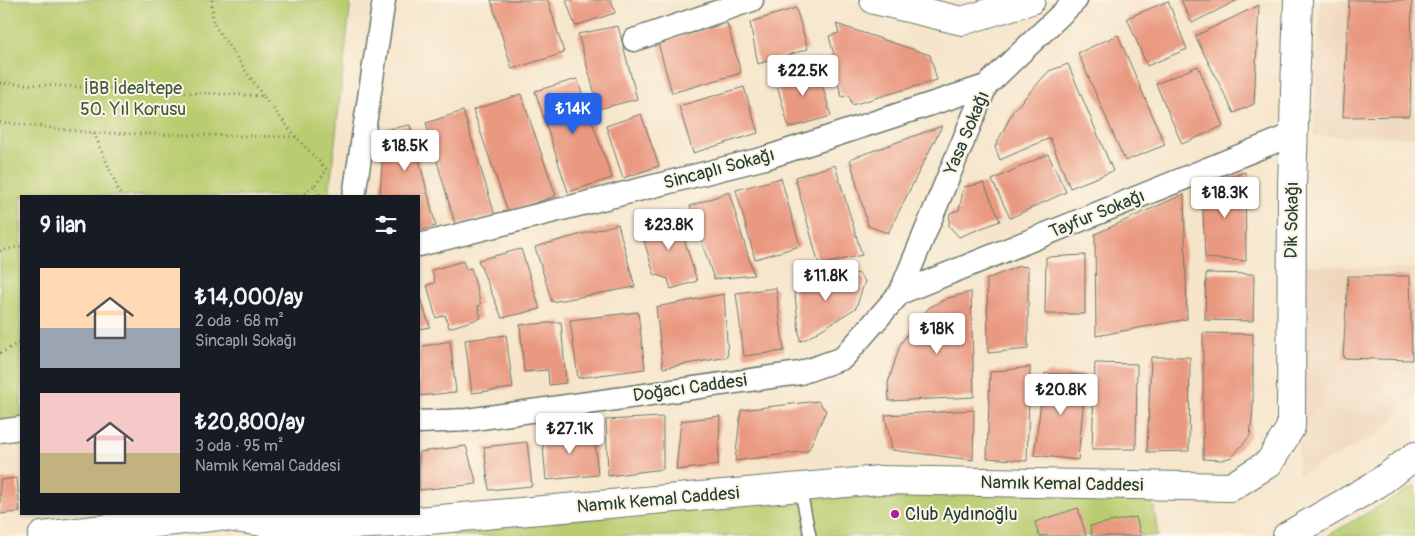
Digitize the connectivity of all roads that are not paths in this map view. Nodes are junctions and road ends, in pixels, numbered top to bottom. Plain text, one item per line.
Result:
1 (384, 0) edge
2 (752, 0) edge
3 (874, 0) edge
4 (1031, 0) edge
5 (1076, 0) edge
6 (1298, 0) edge
7 (634, 40) dead end
8 (986, 86) junction
9 (1294, 134) junction
10 (354, 195) edge
11 (420, 245) edge
12 (900, 293) junction
13 (420, 422) edge
14 (20, 428) edge
15 (0, 432) edge
16 (1415, 456) edge
17 (1269, 463) joint
18 (800, 488) junction
19 (217, 515) edge
20 (347, 530) edge
21 (298, 532) edge
22 (42, 536) edge
23 (810, 536) edge
24 (1287, 536) edge

1 - 10 street
2 - 7 street
3 - 4 main road
5 - 8 street, Yasa Sokağı
6 - 9 main road, Dik Sokağı
8 - 11 street, Sincaplı Sokağı
8 - 12 street, Yasa Sokağı
9 - 12 street, Tayfur Sokağı
9 - 17 main road, Dik Sokağı
12 - 13 street, Doğacı Caddesi
14 - 15 street
16 - 24 main road
17 - 18 main road, Namık Kemal Caddesi
18 - 20 main road, Namık Kemal Caddesi
18 - 23 lane
19 - 21 main road, Namık Kemal Caddesi
19 - 22 main road, Namık Kemal Caddesi
20 - 21 main road, Namık Kemal Caddesi

